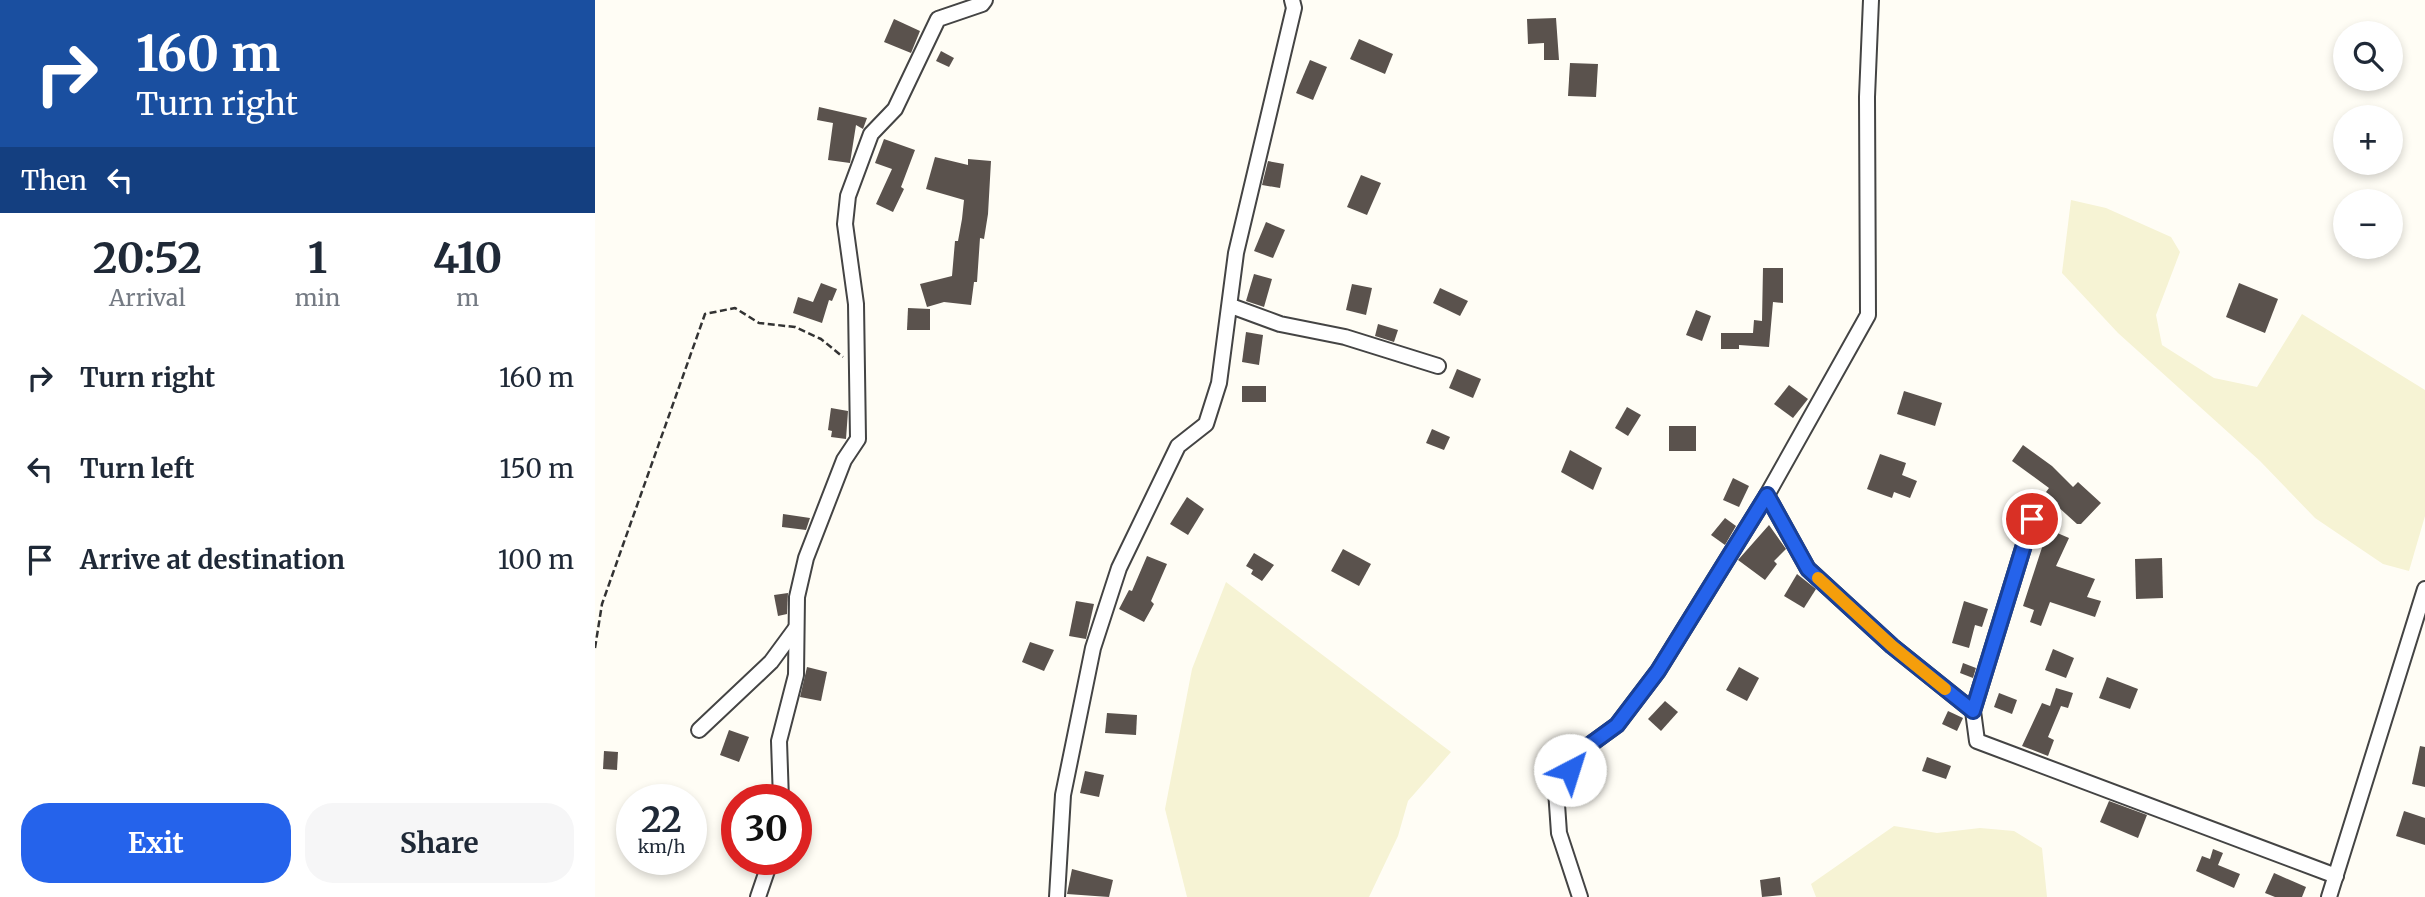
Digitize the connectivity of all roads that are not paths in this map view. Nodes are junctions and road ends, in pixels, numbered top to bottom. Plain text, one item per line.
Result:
1 (985, 0) edge
2 (1292, 0) edge
3 (1871, 0) edge
4 (1231, 306) junction
5 (1438, 366) dead end
6 (1767, 495) junction
7 (2032, 519) dead end
8 (2425, 589) edge
9 (796, 628) junction
10 (1973, 711) junction
11 (699, 730) dead end
12 (780, 784) edge
13 (766, 875) edge
14 (2336, 876) junction
15 (758, 897) edge
16 (1057, 897) edge
17 (1580, 897) edge
18 (2329, 897) edge

1 - 9 street
2 - 4 street
3 - 6 street
4 - 5 street
4 - 16 street
6 - 10 street
6 - 17 street
7 - 10 street
8 - 14 street
9 - 11 street
9 - 12 street
10 - 14 street
13 - 15 street
14 - 18 street

